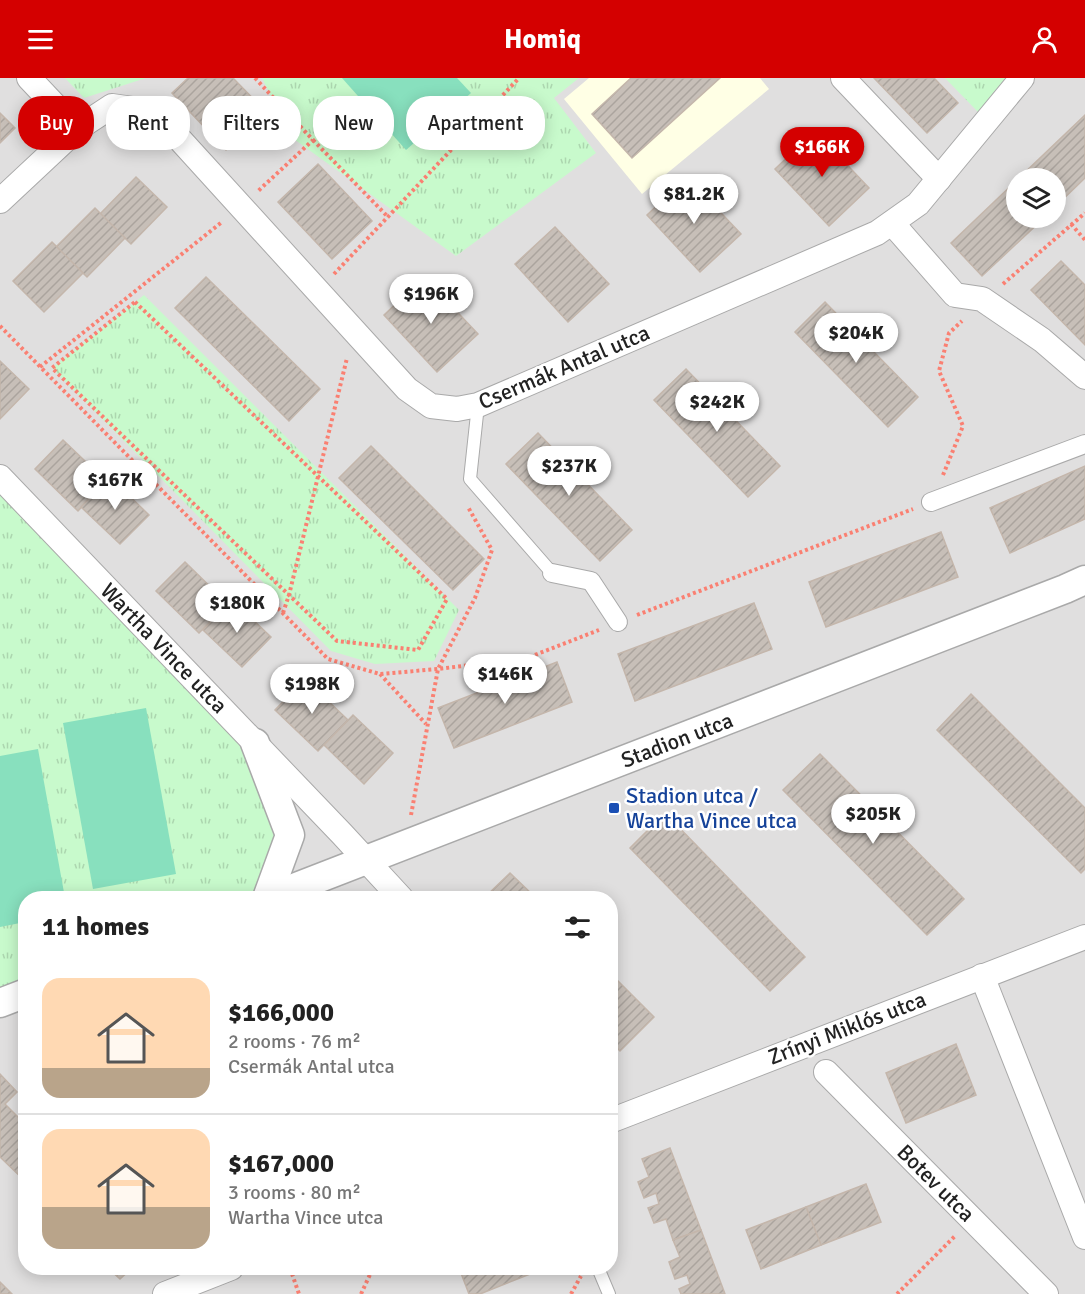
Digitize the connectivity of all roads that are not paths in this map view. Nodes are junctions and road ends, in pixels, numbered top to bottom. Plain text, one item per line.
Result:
1 (29, 78) edge
2 (843, 78) edge
3 (1022, 78) edge
4 (46, 96) edge
5 (94, 118) edge
6 (55, 150) edge
7 (939, 178) junction
8 (0, 201) edge
9 (892, 223) junction
10 (1085, 377) edge
11 (478, 405) junction
12 (1085, 444) edge
13 (0, 477) edge
14 (931, 502) road end
15 (552, 573) joint
16 (1085, 579) edge
17 (618, 622) road end
18 (255, 743) junction
19 (364, 861) junction
20 (270, 891) edge
21 (286, 891) edge
22 (393, 891) edge
23 (1085, 937) edge
24 (982, 975) junction
25 (18, 996) edge
26 (0, 1003) edge
27 (826, 1072) dead end
28 (618, 1116) edge
29 (1085, 1237) edge
30 (213, 1275) edge
31 (601, 1275) edge
32 (165, 1294) edge
33 (609, 1294) edge
34 (1046, 1294) edge

1 - 4 street
2 - 7 street
3 - 7 street, Csermák Antal utca
5 - 11 street, Csermák Antal utca
6 - 8 street, Csermák Antal utca
7 - 9 street, Csermák Antal utca
9 - 10 street
9 - 11 street, Csermák Antal utca
11 - 15 lane
12 - 14 street
13 - 18 street, Wartha Vince utca
15 - 17 street
16 - 19 street, Stadion utca
18 - 19 street, Wartha Vince utca
18 - 20 street
19 - 21 street, Stadion utca
19 - 22 street, Wartha Vince utca
23 - 24 street, Zrínyi Miklós utca
24 - 28 street, Zrínyi Miklós utca
24 - 29 street
25 - 26 street
27 - 34 street, Botev utca
30 - 32 street
31 - 33 lane

